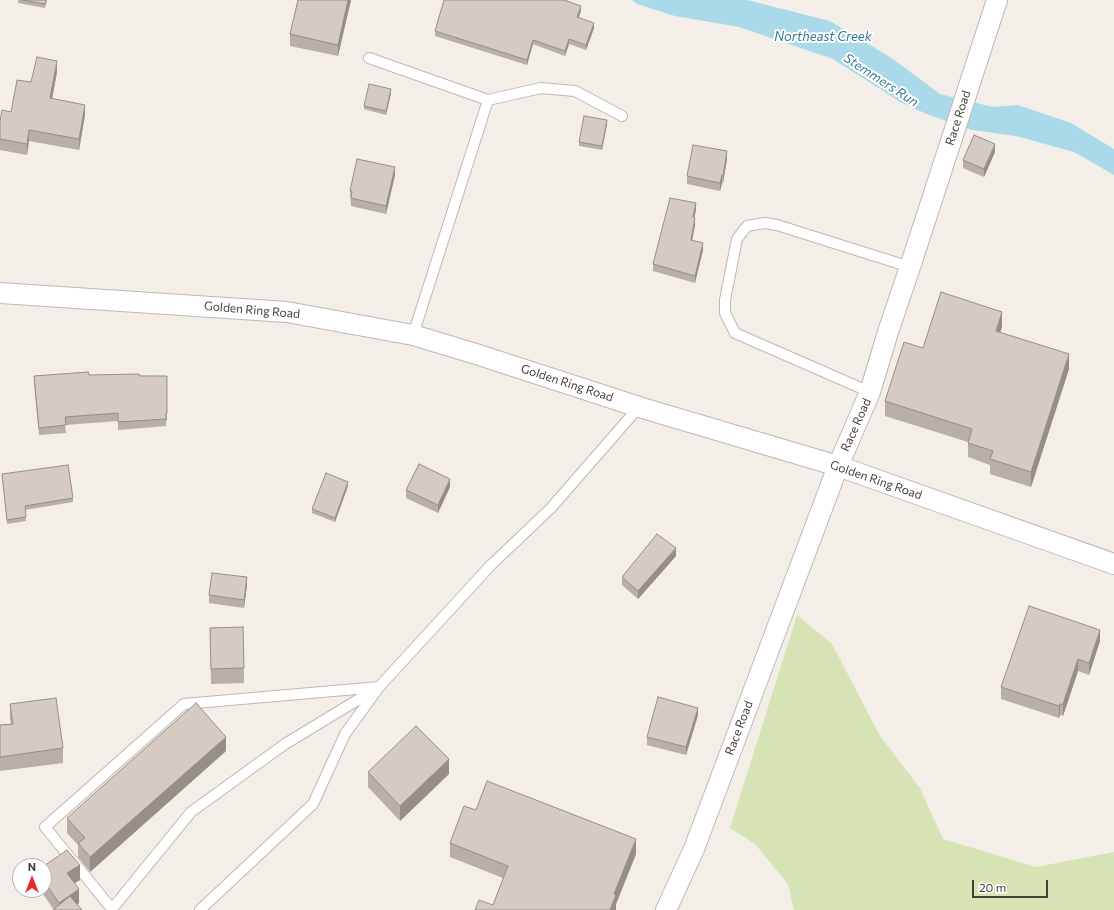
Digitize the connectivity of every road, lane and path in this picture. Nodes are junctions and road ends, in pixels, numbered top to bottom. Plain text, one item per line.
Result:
1 (997, 0) edge
2 (369, 58) dead end
3 (488, 100) junction
4 (622, 116) dead end
5 (910, 267) junction
6 (0, 293) edge
7 (413, 335) junction
8 (870, 392) junction
9 (639, 407) junction
10 (838, 466) junction
11 (1114, 564) edge
12 (379, 687) junction
13 (113, 909) edge
14 (200, 910) edge
15 (666, 910) edge

1 - 5 street, Race Road
2 - 3 lane
3 - 4 lane
3 - 7 lane
5 - 8 street, Race Road
5 - 8 lane
6 - 7 street, Golden Ring Road
7 - 9 street, Golden Ring Road
8 - 10 street, Race Road
9 - 10 street, Golden Ring Road
9 - 12 lane
10 - 11 street, Golden Ring Road
10 - 15 street, Race Road
12 - 13 lane
12 - 13 lane
12 - 14 lane

